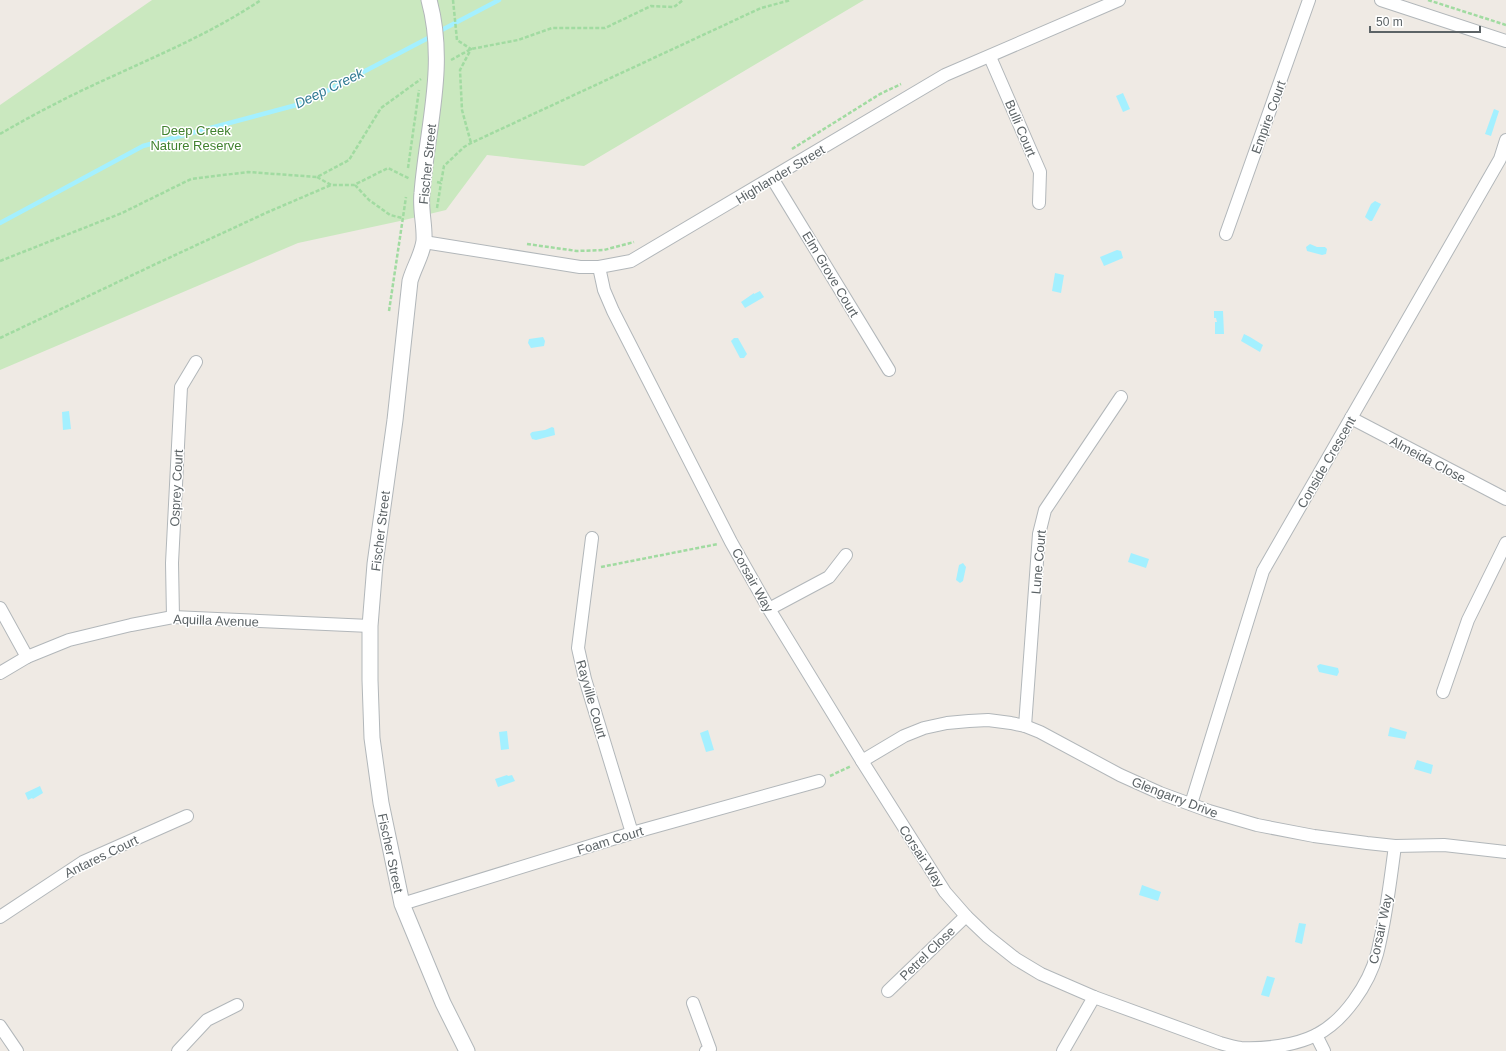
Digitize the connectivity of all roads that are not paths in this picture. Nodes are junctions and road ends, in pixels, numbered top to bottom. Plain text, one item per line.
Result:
1 (429, 0) edge
2 (1119, 0) edge
3 (1309, 0) edge
4 (1382, 0) edge
5 (1506, 41) edge
6 (990, 57) junction
7 (1506, 140) edge
8 (772, 178) junction
9 (1039, 203) dead end
10 (1226, 234) dead end
11 (424, 242) junction
12 (599, 267) junction
13 (196, 362) dead end
14 (889, 370) dead end
15 (1121, 397) dead end
16 (1351, 418) junction
17 (1506, 499) edge
18 (592, 538) dead end
19 (1506, 542) edge
20 (846, 555) dead end
21 (0, 608) edge
22 (769, 610) junction
23 (173, 617) junction
24 (370, 626) junction
25 (27, 657) junction
26 (0, 673) edge
27 (1443, 692) dead end
28 (1025, 726) junction
29 (862, 761) junction
30 (819, 781) road end
31 (1191, 804) junction
32 (187, 816) dead end
33 (632, 832) junction
34 (1395, 846) junction
35 (1506, 852) edge
36 (402, 904) junction
37 (966, 916) junction
38 (0, 917) edge
39 (888, 991) dead end
40 (1094, 997) junction
41 (693, 1003) dead end
42 (236, 1005) dead end
43 (0, 1026) edge
44 (1316, 1035) junction
45 (4, 1042) edge
46 (709, 1050) edge
47 (16, 1051) edge
48 (178, 1051) edge
49 (467, 1051) edge
50 (1063, 1051) edge
51 (1324, 1051) edge

1 - 11 street, Fischer Street
2 - 6 street, Highlander Street
3 - 10 street, Empire Court
4 - 5 street
6 - 8 street, Highlander Street
6 - 9 street, Bulli Court
7 - 16 street, Conside Crescent
8 - 12 street, Highlander Street
8 - 14 street, Elm Grove Court
11 - 12 street, Highlander Street
11 - 24 street, Fischer Street
12 - 22 street, Corsair Way
13 - 23 street, Osprey Court
15 - 28 street, Lune Court
16 - 17 street, Almeida Close
16 - 31 street, Conside Crescent
18 - 33 street, Rayville Court
19 - 27 street
20 - 22 street
21 - 25 street
22 - 29 street, Corsair Way
23 - 24 street, Aquilla Avenue
23 - 25 street, Aquilla Avenue
24 - 36 street, Fischer Street
25 - 26 street, Aquilla Avenue
28 - 29 street, Glengarry Drive
28 - 31 street, Glengarry Drive
29 - 37 street, Corsair Way
30 - 33 street, Foam Court
31 - 34 street, Glengarry Drive
32 - 38 street, Antares Court
33 - 36 street, Foam Court
34 - 35 street, Glengarry Drive
34 - 44 street, Corsair Way
36 - 49 street, Fischer Street
37 - 39 street, Petrel Close
37 - 40 street, Corsair Way
40 - 44 street, Corsair Way
40 - 50 street
41 - 46 street
42 - 48 street
43 - 45 street
44 - 51 street
45 - 47 street

